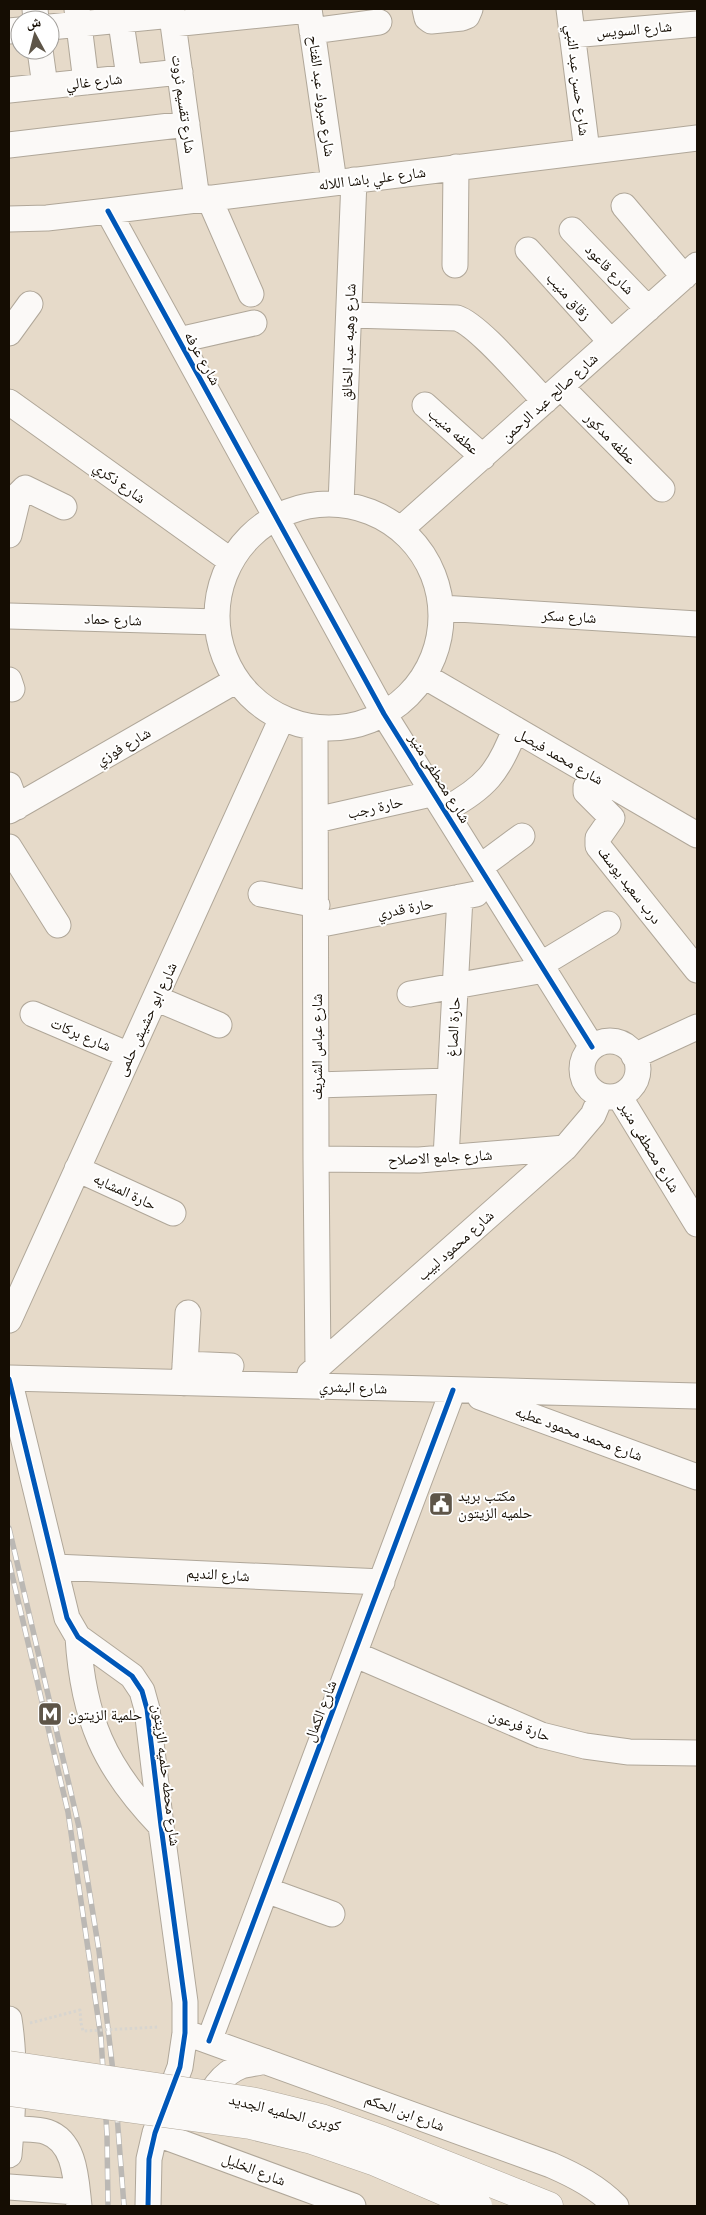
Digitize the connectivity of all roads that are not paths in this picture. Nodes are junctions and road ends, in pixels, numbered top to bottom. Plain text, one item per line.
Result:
1 (424, 9) edge
2 (470, 9) edge
3 (569, 9) edge
4 (119, 14) edge
5 (78, 16) edge
6 (172, 16) edge
7 (310, 17) edge
8 (379, 22) dead end
9 (60, 23) edge
10 (697, 24) edge
11 (572, 35) junction
12 (41, 60) edge
13 (180, 72) junction
14 (129, 77) junction
15 (86, 82) junction
16 (45, 86) junction
17 (9, 90) edge
18 (187, 124) junction
19 (696, 140) edge
20 (9, 145) edge
21 (587, 151) junction
22 (456, 167) junction
23 (344, 181) junction
24 (203, 199) junction
25 (624, 206) dead end
26 (108, 211) junction
27 (9, 221) edge
28 (572, 230) dead end
29 (528, 250) dead end
30 (456, 265) dead end
31 (691, 271) edge
32 (251, 294) dead end
33 (30, 304) dead end
34 (648, 309) junction
35 (350, 315) junction
36 (254, 323) dead end
37 (9, 332) edge
38 (179, 340) junction
39 (611, 342) junction
40 (553, 394) junction
41 (9, 402) edge
42 (425, 405) dead end
43 (483, 456) junction
44 (662, 489) dead end
45 (341, 504) junction
46 (64, 507) dead end
47 (276, 517) junction
48 (401, 529) junction
49 (9, 535) edge
50 (231, 561) junction
51 (442, 608) junction
52 (9, 616) edge
53 (217, 622) junction
54 (697, 624) edge
55 (424, 676) junction
56 (237, 680) junction
57 (384, 714) junction
58 (282, 718) junction
59 (315, 727) junction
60 (514, 729) junction
61 (593, 775) junction
62 (11, 801) edge
63 (440, 801) junction
64 (316, 820) junction
65 (697, 835) edge
66 (522, 836) dead end
67 (9, 847) edge
68 (480, 867) junction
69 (494, 891) junction
70 (261, 894) dead end
71 (460, 897) junction
72 (317, 915) junction
73 (608, 924) dead end
74 (58, 925) dead end
75 (542, 967) junction
76 (697, 970) edge
77 (455, 986) junction
78 (410, 994) dead end
79 (155, 998) junction
80 (33, 1014) dead end
81 (219, 1025) dead end
82 (697, 1027) edge
83 (592, 1048) junction
84 (129, 1055) junction
85 (634, 1056) junction
86 (450, 1081) junction
87 (316, 1085) junction
88 (610, 1096) junction
89 (564, 1148) junction
90 (446, 1158) junction
91 (316, 1160) junction
92 (77, 1169) junction
93 (173, 1213) dead end
94 (697, 1224) edge
95 (188, 1313) dead end
96 (9, 1320) edge
97 (231, 1366) dead end
98 (318, 1366) junction
99 (184, 1373) junction
100 (9, 1379) edge
101 (298, 1386) junction
102 (457, 1390) junction
103 (697, 1396) edge
104 (697, 1477) edge
105 (55, 1567) junction
106 (382, 1582) junction
107 (78, 1637) junction
108 (354, 1654) junction
109 (697, 1753) edge
110 (161, 1826) junction
111 (266, 1890) junction
112 (332, 1914) dead end
113 (185, 2033) junction
114 (10, 2041) edge
115 (209, 2041) junction
116 (265, 2061) junction
117 (9, 2092) edge
118 (56, 2098) junction
119 (10, 2122) edge
120 (155, 2133) junction
121 (211, 2153) junction
122 (9, 2155) edge
123 (9, 2187) edge
124 (78, 2199) edge
125 (148, 2206) edge
126 (353, 2206) edge
127 (478, 2206) edge
128 (548, 2206) edge
129 (616, 2206) edge

1 - 2 street
3 - 11 street, شارع حسن عبد النبي
4 - 5 street
4 - 6 street
4 - 14 street
5 - 9 street
5 - 15 street
6 - 7 street
6 - 13 street, شارع تقسيم ثروت
7 - 8 street
7 - 23 street, شارع مبروك عبد الفتاح
10 - 11 street, شارع السويس
11 - 21 street, شارع حسن عبد النبي
12 - 16 street
13 - 14 street, شارع غالي
13 - 18 street, شارع تقسيم ثروت
14 - 15 street, شارع غالي
15 - 16 street, شارع غالي
16 - 17 street, شارع غالي
18 - 20 street
18 - 24 street, شارع تقسيم ثروت
19 - 21 street, شارع علي باشا اللاله
21 - 22 street, شارع علي باشا اللاله
22 - 23 street, شارع علي باشا اللاله
22 - 30 street
23 - 24 street, شارع علي باشا اللاله
23 - 35 street, شارع وهبه عبد الخالق
24 - 26 street, شارع علي باشا اللاله
24 - 32 street, شارع تقسيم ثروت
25 - 31 street
26 - 27 street, شارع علي باشا اللاله
26 - 38 street, شارع عرفه
28 - 34 street, شارع قاعود
29 - 39 street, زقاق منيب
31 - 34 street, شارع صالح عبد الرحمن
33 - 37 street
34 - 39 street, شارع صالح عبد الرحمن
35 - 40 street, عطفه مدكور
35 - 45 street, شارع وهبه عبد الخالق
36 - 38 street
38 - 47 street, شارع عرفه
39 - 40 street, شارع صالح عبد الرحمن
40 - 43 street, شارع صالح عبد الرحمن
40 - 44 street, عطفه مدكور
41 - 50 street, شارع ذكري
42 - 43 street, عطفه منيب
43 - 48 street, شارع صالح عبد الرحمن
45 - 47 street
45 - 48 street
46 - 49 street
47 - 50 street
47 - 57 street, شارع مصطفى منير
48 - 51 street
50 - 53 street
51 - 54 street, شارع سكر
51 - 55 street
52 - 53 street, شارع حماد
53 - 56 street
55 - 57 street
55 - 60 street, شارع محمد فيصل
56 - 58 street
56 - 62 street, شارع فوزي
57 - 59 street
57 - 63 street, شارع مصطفى منير
58 - 59 street
58 - 79 street, شارع ابو حشيش حلمى
59 - 64 street, شارع عباس الشريف
60 - 61 street, شارع محمد فيصل
60 - 63 street, حارة رجب
61 - 65 street, شارع محمد فيصل
61 - 76 street, درب سعيد يوسف
63 - 64 street, حارة رجب
63 - 68 street, شارع مصطفى منير
64 - 72 street, شارع عباس الشريف
66 - 68 street
67 - 74 street
68 - 69 street, شارع مصطفى منير
69 - 71 street, حارة قدري
69 - 75 street, شارع مصطفى منير
70 - 72 street
71 - 72 street, حارة قدري
71 - 77 street, حارة الصاغ
72 - 87 street, شارع عباس الشريف
73 - 75 street
75 - 77 street
75 - 83 street, شارع مصطفى منير
77 - 78 street
77 - 86 street, حارة الصاغ
79 - 81 street
79 - 84 street, شارع ابو حشيش حلمى
80 - 84 street, شارع بركات
82 - 85 street
83 - 85 street
83 - 88 street
84 - 92 street, شارع ابو حشيش حلمى
85 - 88 street
86 - 87 street
86 - 90 street, حارة الصاغ
87 - 91 street, شارع عباس الشريف
88 - 89 street, شارع محمود لبيب
88 - 94 street, شارع مصطفى منير
89 - 90 street, شارع جامع الاصلاح
89 - 98 street, شارع محمود لبيب
90 - 91 street, شارع جامع الاصلاح
91 - 98 street, شارع عباس الشريف
92 - 93 street, حارة المشايه
92 - 96 street, شارع ابو حشيش حلمى
95 - 99 street
97 - 99 street
98 - 101 street, شارع محمود لبيب
99 - 100 street, شارع البشري
99 - 101 street, شارع البشري
100 - 105 street, شارع محطه حلميه الزيتون
101 - 102 street, شارع البشري
102 - 103 street, شارع البشري
102 - 104 street, شارع محمد محمود عطيه
102 - 106 street, شارع الكمال
105 - 106 street, شارع النديم
105 - 107 street, شارع محطه حلميه الزيتون
106 - 108 street, شارع الكمال
107 - 110 street
107 - 110 street, شارع محطه حلميه الزيتون
108 - 109 street, حارة فرعون
108 - 111 street, شارع الكمال
110 - 113 street, شارع محطه حلميه الزيتون
111 - 112 street
111 - 115 street, شارع الكمال
113 - 115 street, شارع ابن الحكم
113 - 120 street, شارع محطه حلميه الزيتون
114 - 119 street
114 - 128 main road, كوبرى الحلميه الجديد, bridge
115 - 116 street, شارع ابن الحكم
116 - 121 street
116 - 129 street, شارع ابن الحكم
117 - 118 main road, كوبرى الحلميه الجديد, bridge
118 - 119 main road
118 - 127 main road, كوبرى الحلميه الجديد, bridge
119 - 122 street
119 - 124 street
120 - 121 street, شارع الخليل
120 - 125 street, شارع محطه حلميه الزيتون
121 - 126 street, شارع الخليل
123 - 124 street

